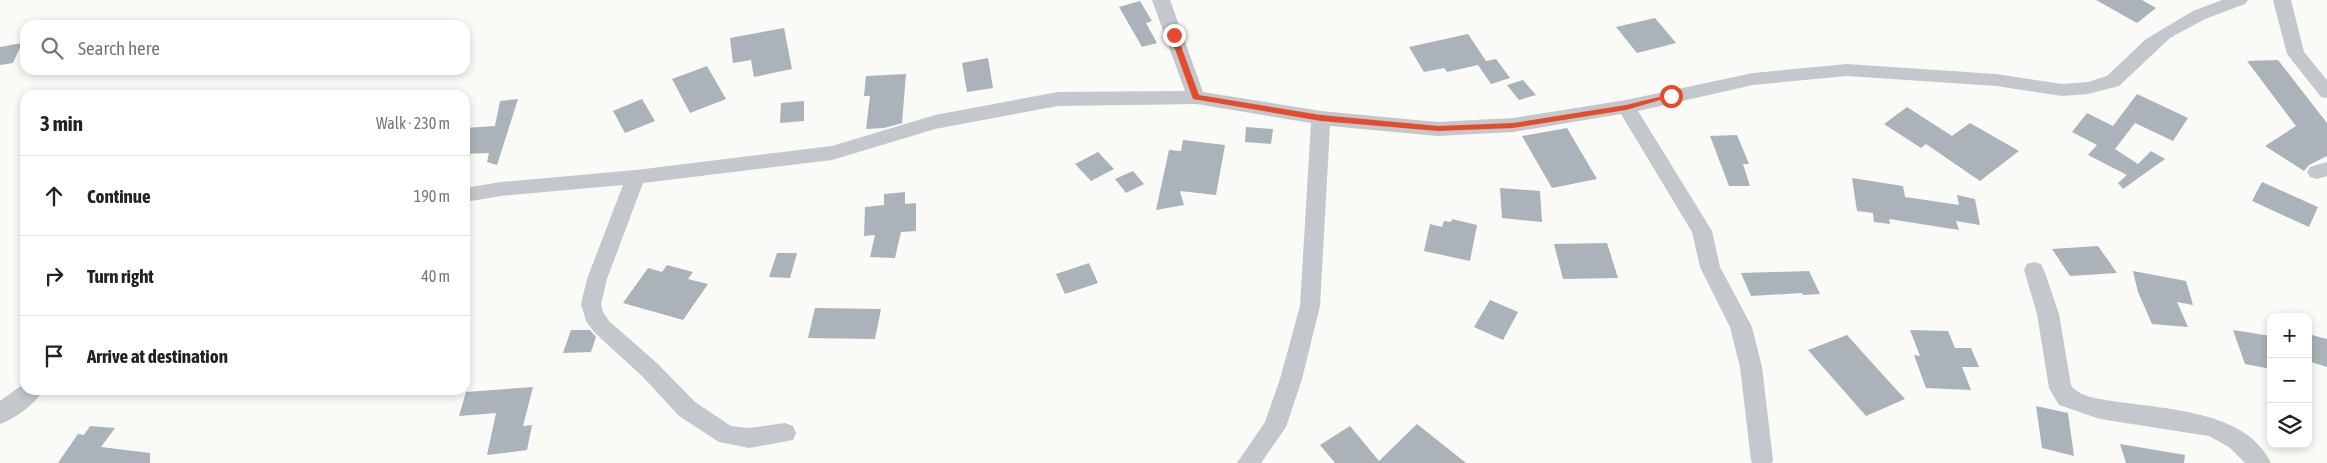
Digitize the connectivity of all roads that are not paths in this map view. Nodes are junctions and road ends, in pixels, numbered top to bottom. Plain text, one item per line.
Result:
1 (1161, 0) edge
2 (2236, 0) edge
3 (2282, 0) edge
4 (2327, 92) edge
5 (1196, 97) junction
6 (1626, 108) junction
7 (1321, 118) junction
8 (636, 177) junction
9 (470, 194) edge
10 (2034, 270) dead end
11 (25, 395) edge
12 (0, 414) edge
13 (786, 433) dead end
14 (1762, 460) dead end
15 (1248, 463) edge
16 (2260, 463) edge

1 - 5 street
2 - 6 street
3 - 4 street
5 - 7 street
5 - 8 street
6 - 7 street
6 - 14 street
7 - 15 street
8 - 9 street
8 - 13 street
10 - 16 street
11 - 12 street

